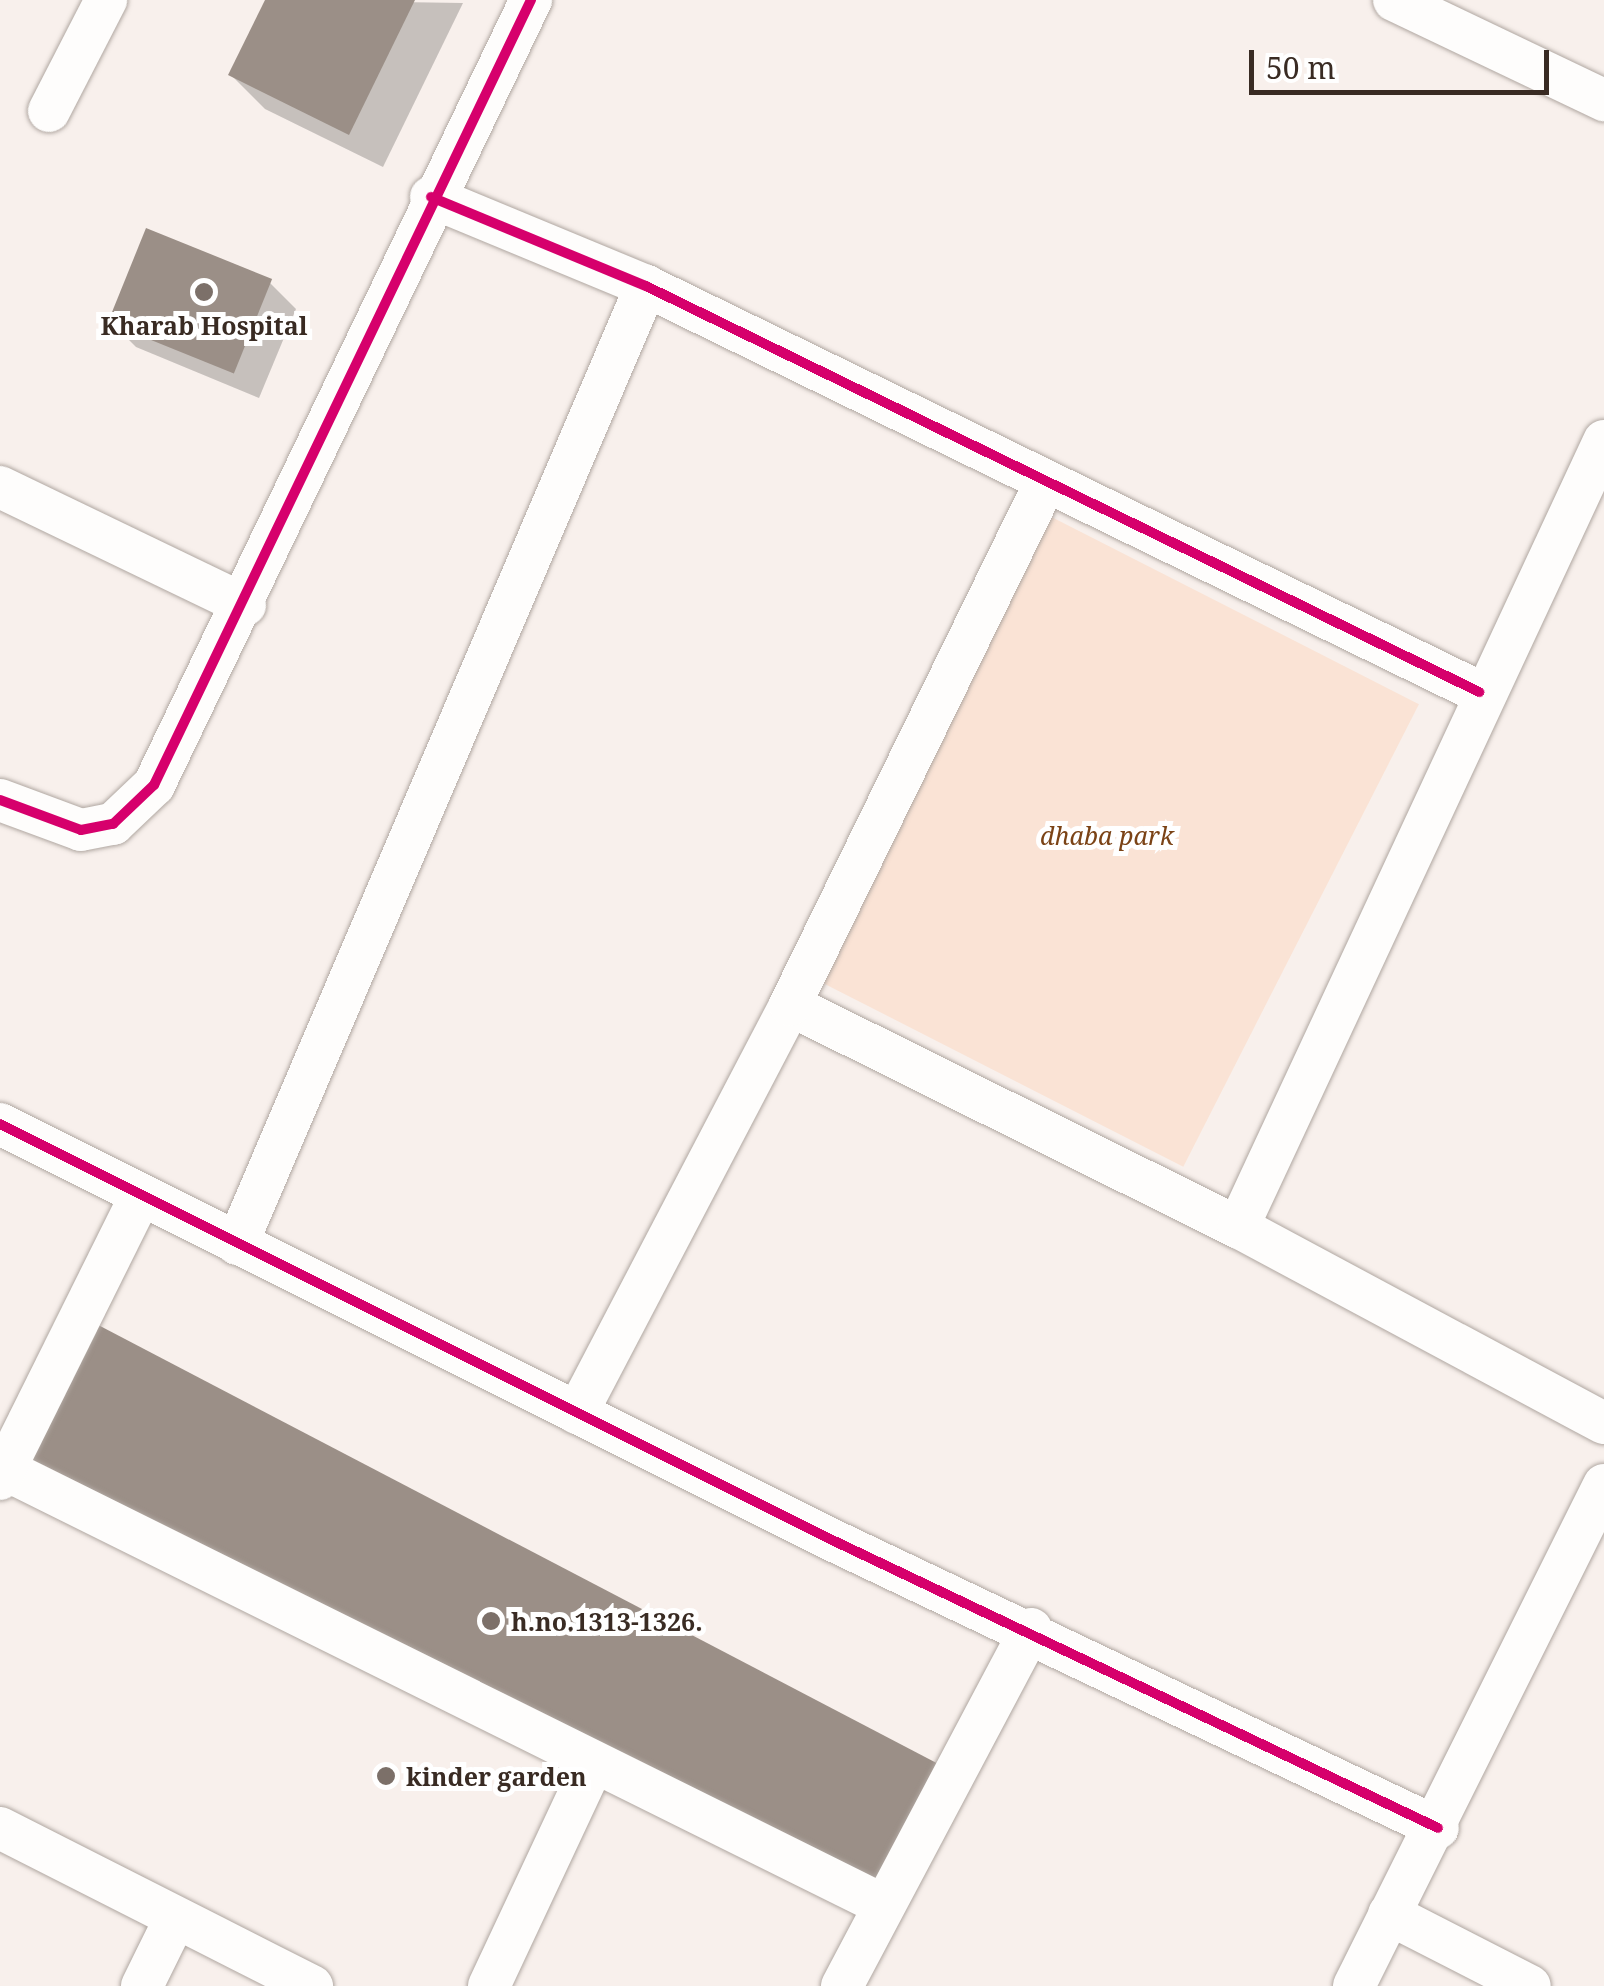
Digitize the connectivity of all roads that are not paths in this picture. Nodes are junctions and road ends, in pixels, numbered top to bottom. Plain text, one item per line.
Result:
1 (106, 0) edge
2 (531, 0) edge
3 (1394, 0) edge
4 (1604, 100) edge
5 (49, 111) dead end
6 (431, 197) junction
7 (646, 286) junction
8 (1604, 441) edge
9 (1046, 481) junction
10 (0, 486) edge
11 (245, 604) junction
12 (1480, 692) junction
13 (0, 800) edge
14 (790, 1006) junction
15 (0, 1124) edge
16 (141, 1195) junction
17 (1238, 1226) junction
18 (236, 1244) junction
19 (577, 1413) junction
20 (1604, 1423) edge
21 (2, 1472) edge
22 (1604, 1485) edge
23 (1031, 1629) junction
24 (594, 1762) junction
25 (0, 1828) edge
26 (1438, 1828) junction
27 (882, 1904) junction
28 (1389, 1914) junction
29 (174, 1921) junction
30 (142, 1986) edge
31 (312, 1986) edge
32 (489, 1986) edge
33 (842, 1986) edge
34 (1354, 1986) edge
35 (1530, 1986) edge

1 - 5 street
2 - 6 street
3 - 4 street
6 - 7 street
6 - 11 street
7 - 9 street
7 - 18 street
8 - 12 street
9 - 12 street
9 - 14 street
10 - 11 street
11 - 13 street
12 - 17 street
14 - 17 street
14 - 19 street
15 - 16 street
16 - 18 street
16 - 21 street
17 - 20 street
18 - 19 street
19 - 23 street
21 - 24 street
22 - 26 street
23 - 26 street
23 - 27 street
24 - 27 street
24 - 32 street
25 - 29 street
26 - 28 street
27 - 33 street
28 - 34 street
28 - 35 street
29 - 30 street
29 - 31 street

